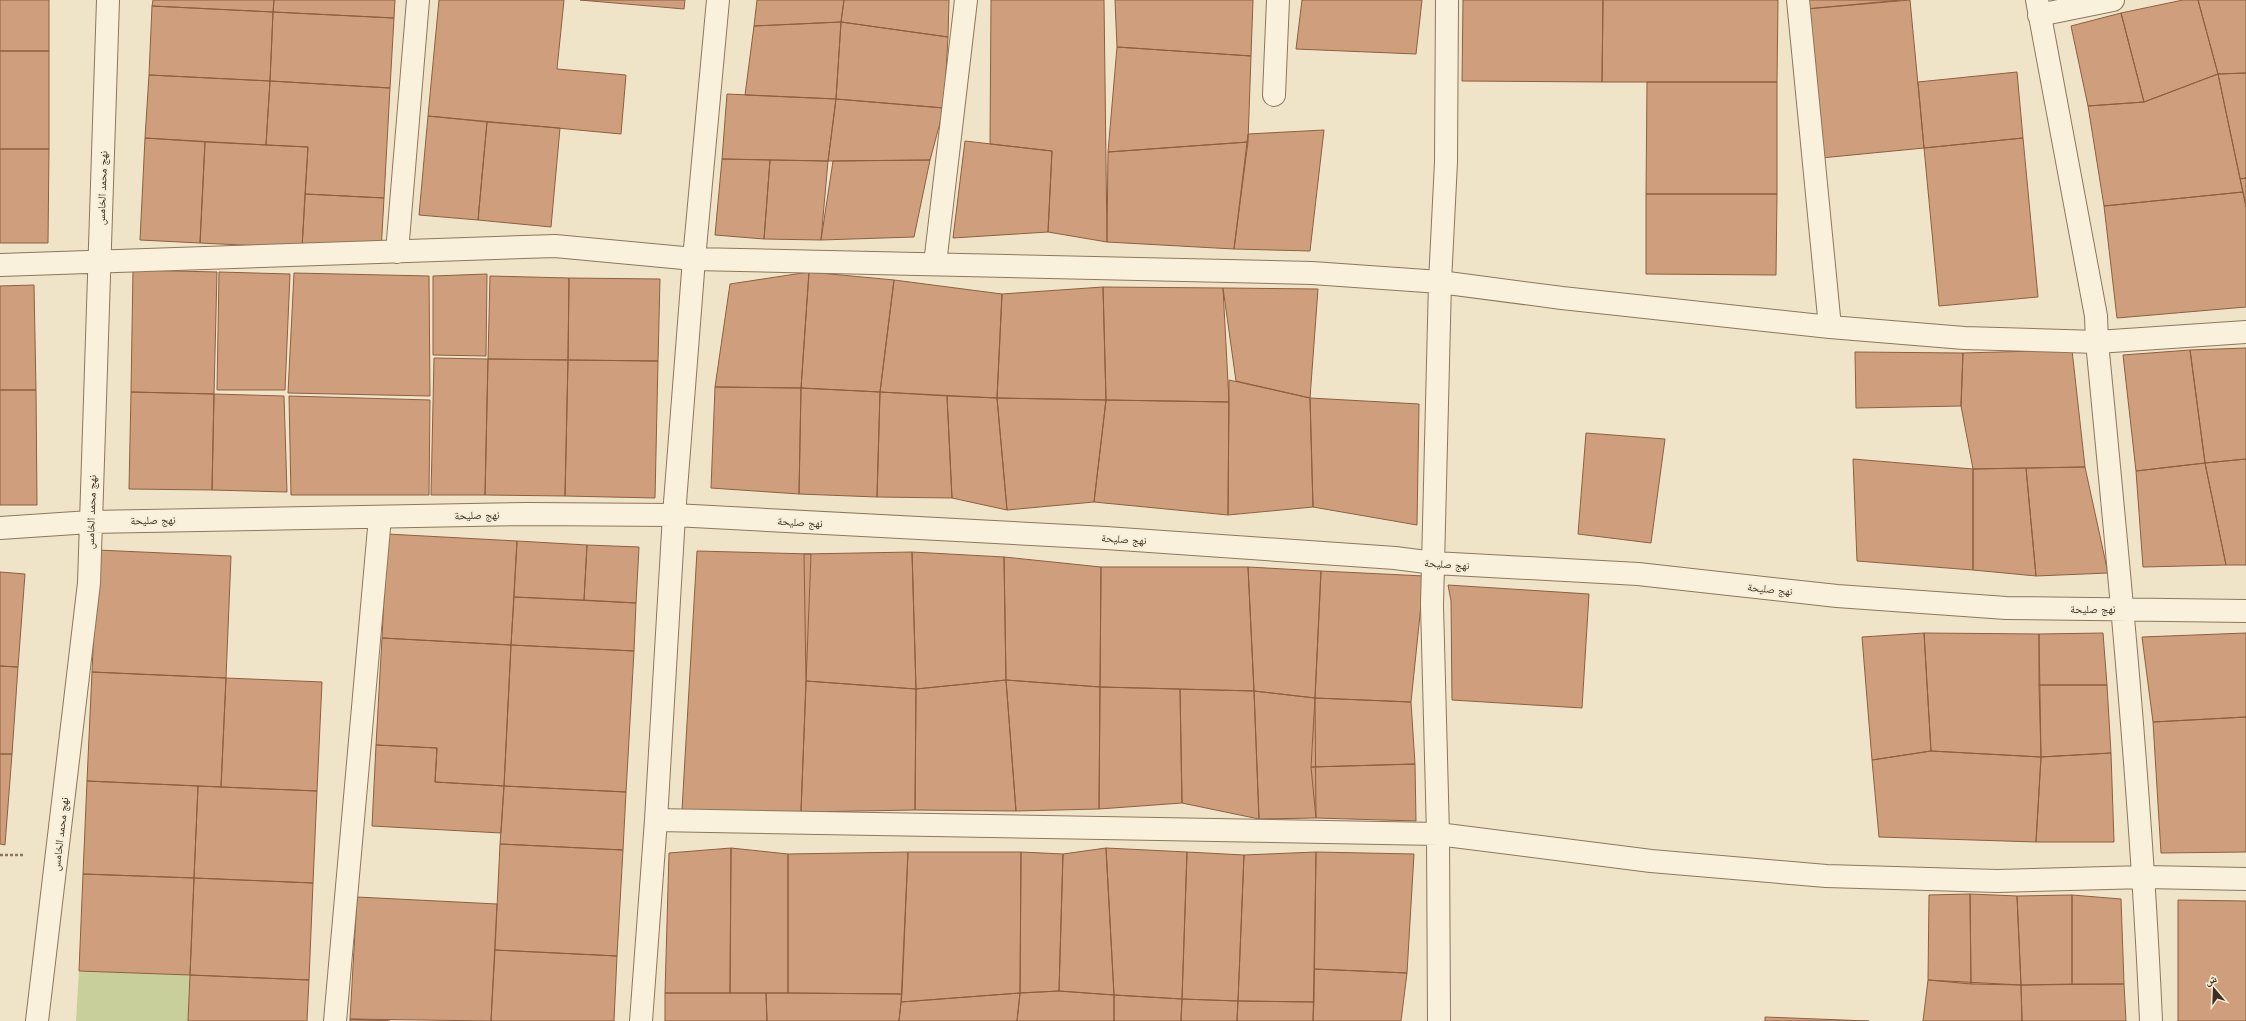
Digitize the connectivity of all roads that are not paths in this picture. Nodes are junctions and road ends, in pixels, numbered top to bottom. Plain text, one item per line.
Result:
1 (108, 0) edge
2 (418, 0) edge
3 (718, 0) edge
4 (966, 0) edge
5 (1278, 0) edge
6 (1447, 0) edge
7 (1798, 0) edge
8 (2113, 0) edge
9 (2038, 8) edge
10 (1274, 95) dead end
11 (397, 252) junction
12 (694, 259) junction
13 (100, 263) junction
14 (935, 264) junction
15 (0, 265) edge
16 (1440, 282) junction
17 (1830, 327) junction
18 (2246, 332) edge
19 (2097, 342) junction
20 (674, 515) junction
21 (380, 517) junction
22 (90, 522) junction
23 (0, 528) edge
24 (1434, 563) junction
25 (2123, 609) junction
26 (2246, 611) edge
27 (656, 820) junction
28 (1438, 834) junction
29 (2145, 877) junction
30 (2246, 879) edge
31 (38, 1021) edge
32 (335, 1021) edge
33 (641, 1021) edge
34 (1439, 1021) edge
35 (2151, 1021) edge

1 - 13 street, نهج محمد الخامس
2 - 11 street
3 - 12 street
4 - 14 street
5 - 10 street
6 - 16 street
7 - 17 street
8 - 9 street
9 - 19 street
11 - 12 street
11 - 13 street
12 - 14 street
12 - 20 street
13 - 15 street
13 - 22 street, نهج محمد الخامس
14 - 16 street
16 - 17 street
16 - 24 street
17 - 19 street
18 - 19 street
19 - 25 street
20 - 21 street, نهج صليحة
20 - 24 street, نهج صليحة
20 - 27 street
21 - 22 street, نهج صليحة
21 - 32 street
22 - 23 street, نهج صليحة
22 - 31 street, نهج محمد الخامس
24 - 25 street, نهج صليحة
24 - 28 street
25 - 26 street, نهج صليحة
25 - 29 street
27 - 28 street
27 - 33 street
28 - 29 street
28 - 34 street
29 - 30 street
29 - 35 street

